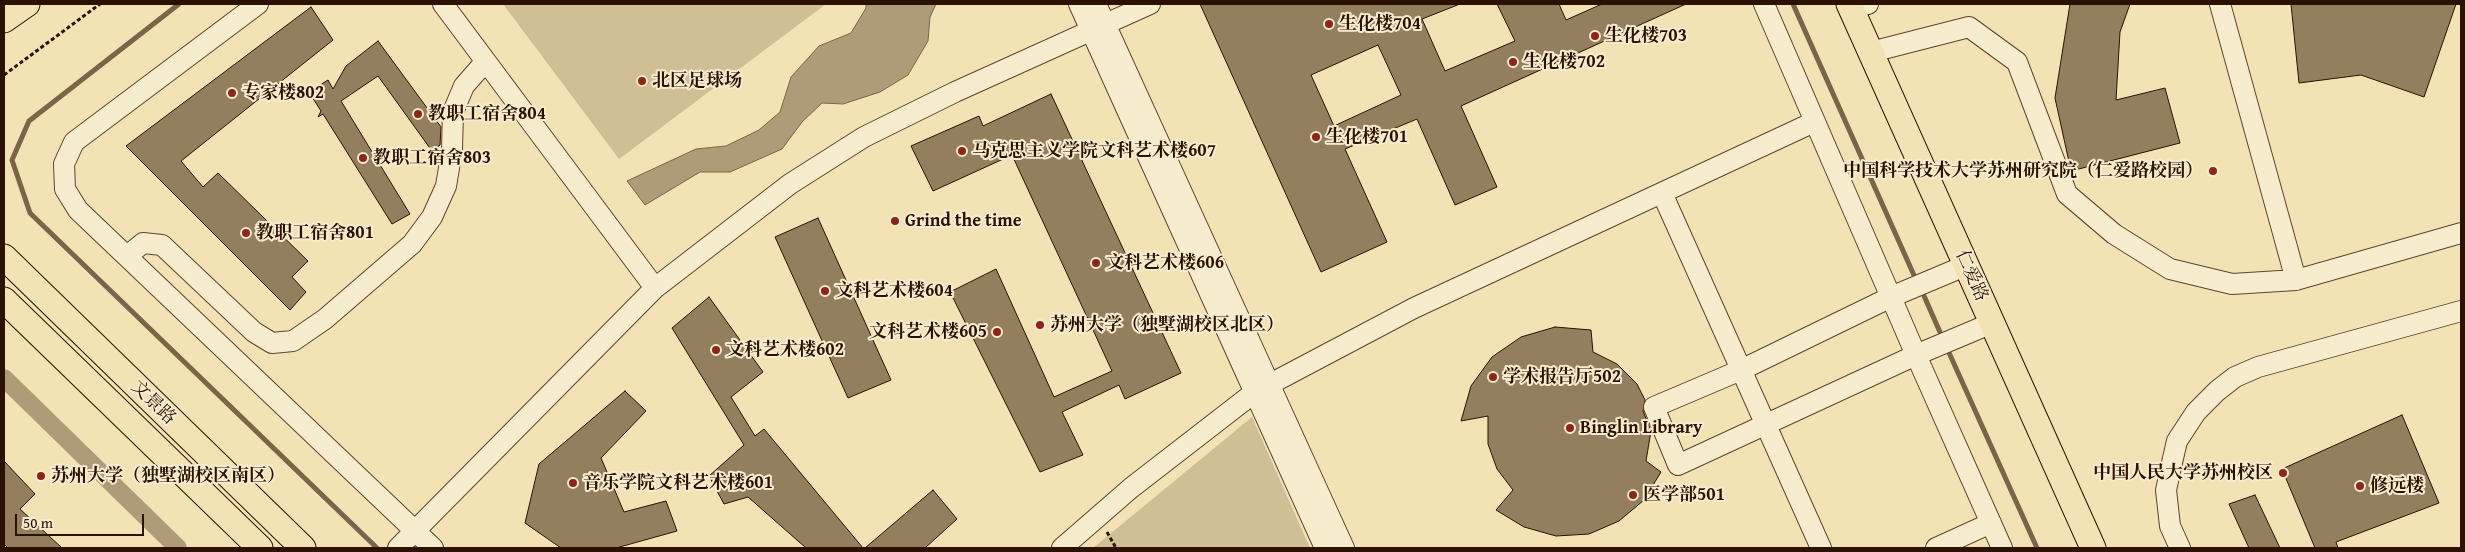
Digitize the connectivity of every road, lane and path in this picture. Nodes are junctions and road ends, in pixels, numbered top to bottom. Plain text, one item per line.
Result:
1 (27, 4) edge
2 (100, 4) edge
3 (258, 4) edge
4 (443, 4) edge
5 (1079, 4) edge
6 (1096, 4) edge
7 (1150, 4) edge
8 (1764, 4) edge
9 (2220, 4) edge
10 (1856, 5) edge
11 (4, 20) edge
12 (1098, 28) junction
13 (1871, 52) junction
14 (485, 62) junction
15 (4, 75) edge
16 (1814, 122) junction
17 (1662, 193) junction
18 (2461, 233) edge
19 (127, 256) junction
20 (4, 257) edge
21 (1967, 265) junction
22 (2296, 280) junction
23 (655, 288) junction
24 (1891, 297) junction
25 (4, 300) edge
26 (2461, 311) edge
27 (1992, 323) junction
28 (1916, 355) junction
29 (1741, 370) junction
30 (1262, 388) junction
31 (1765, 424) junction
32 (1991, 523) junction
33 (416, 530) junction
34 (260, 548) edge
35 (303, 548) edge
36 (398, 548) edge
37 (433, 548) edge
38 (1062, 548) edge
39 (1325, 548) edge
40 (1344, 548) edge
41 (1821, 548) edge
42 (1936, 548) edge
43 (2002, 548) edge
44 (2093, 548) edge
45 (2180, 548) edge

1 - 11 main road
2 - 15 path
3 - 19 lane
4 - 14 lane
5 - 12 lane
6 - 12 lane
7 - 12 lane
8 - 16 lane
9 - 22 lane
10 - 13 main road, 仁爱路
12 - 23 lane
12 - 30 lane
13 - 21 main road, 仁爱路
13 - 22 lane
14 - 19 lane
14 - 23 lane
16 - 17 lane
16 - 24 lane
17 - 29 lane
17 - 30 lane
18 - 22 lane
19 - 33 lane
20 - 35 main road, 文景路
21 - 24 lane
21 - 27 main road, 仁爱路
23 - 33 lane
24 - 28 lane
24 - 29 lane
25 - 34 main road, 文景路
26 - 45 lane
27 - 28 lane
27 - 44 main road, 仁爱路
28 - 31 lane
28 - 32 lane
29 - 31 lane
29 - 31 lane
30 - 38 lane
30 - 39 lane
30 - 40 lane
31 - 41 lane
32 - 42 lane
32 - 43 lane
33 - 36 lane
33 - 37 lane

